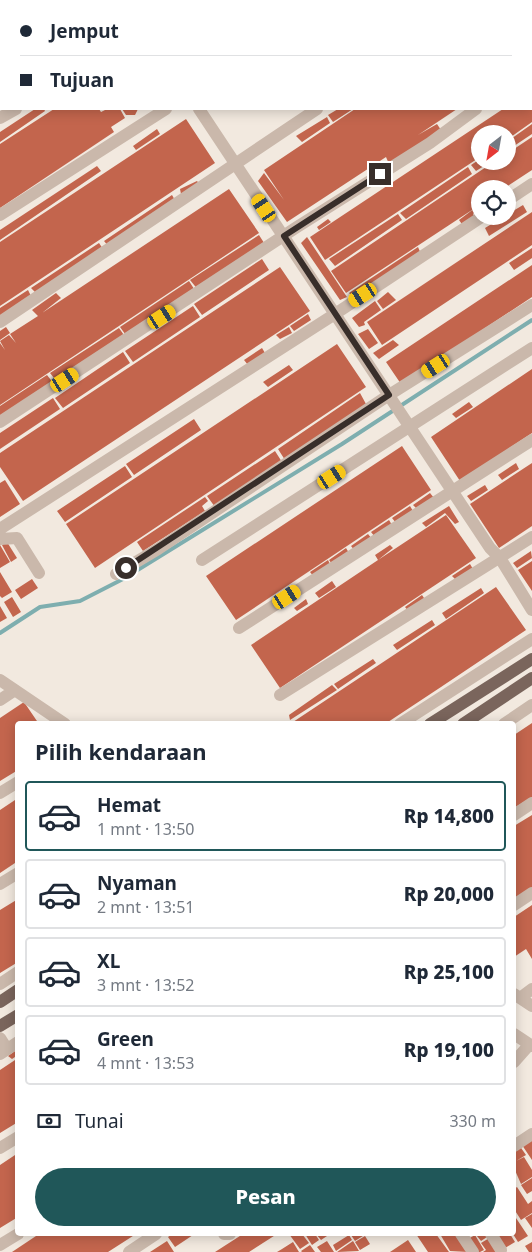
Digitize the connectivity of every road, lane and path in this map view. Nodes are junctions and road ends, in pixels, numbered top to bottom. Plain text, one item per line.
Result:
1 (14, 110) edge
2 (164, 110) edge
3 (317, 110) edge
4 (475, 110) edge
5 (203, 112) edge
6 (0, 118) edge
7 (236, 165) junction
8 (532, 184) edge
9 (516, 195) edge
10 (0, 215) edge
11 (471, 224) edge
12 (284, 236) junction
13 (532, 305) edge
14 (335, 314) junction
15 (0, 322) edge
16 (532, 348) edge
17 (391, 398) junction
18 (0, 422) edge
19 (409, 424) junction
20 (532, 440) edge
21 (452, 490) junction
22 (0, 530) edge
23 (532, 537) edge
24 (0, 539) edge
25 (202, 560) dead end
26 (497, 560) junction
27 (39, 573) dead end
28 (116, 574) dead end
29 (532, 610) edge
30 (532, 618) edge
31 (239, 628) dead end
32 (532, 639) edge
33 (532, 658) edge
34 (532, 678) edge
35 (0, 680) edge
36 (15, 690) junction
37 (280, 695) dead end
38 (0, 700) edge
39 (532, 705) edge
40 (61, 721) edge
41 (405, 721) edge
42 (435, 721) edge
43 (468, 721) edge
44 (508, 721) edge
45 (15, 784) edge
46 (0, 793) edge
47 (532, 803) edge
48 (516, 814) edge
49 (15, 875) edge
50 (0, 884) edge
51 (532, 893) edge
52 (516, 904) edge
53 (15, 974) edge
54 (0, 984) edge
55 (532, 989) edge
56 (15, 992) edge
57 (517, 996) edge
58 (0, 1002) edge
59 (532, 1006) edge
60 (15, 1017) edge
61 (0, 1026) edge
62 (516, 1036) edge
63 (0, 1038) edge
64 (530, 1046) edge
65 (8, 1048) edge
66 (516, 1060) edge
67 (532, 1134) edge
68 (15, 1139) edge
69 (516, 1145) edge
70 (0, 1148) edge
71 (15, 1236) edge
72 (153, 1236) edge
73 (462, 1236) edge
74 (492, 1236) edge
75 (0, 1245) edge
76 (501, 1250) dead end
77 (128, 1252) edge
78 (473, 1252) edge

1 - 6 street
2 - 10 street
3 - 7 street
4 - 12 street
5 - 7 street
7 - 12 street
7 - 15 street
8 - 9 street
11 - 14 street
12 - 14 street
12 - 18 street
13 - 17 street
14 - 17 street
14 - 22 street
16 - 19 street
17 - 19 street
17 - 28 street
19 - 21 street
19 - 25 street
20 - 21 street
21 - 26 street
21 - 31 street
23 - 26 street
24 - 27 street
26 - 29 street
26 - 30 street
26 - 37 street
32 - 41 street
33 - 42 main road
34 - 43 main road
35 - 36 street
36 - 38 street
36 - 40 street
39 - 44 street
45 - 46 street
47 - 48 street
49 - 50 street
51 - 52 street
53 - 54 street
55 - 57 street
56 - 58 main road
57 - 59 street
60 - 61 main road
62 - 64 street
63 - 65 street
64 - 66 street
67 - 69 street
68 - 70 street
71 - 75 street
72 - 77 street
73 - 78 street
74 - 76 street

